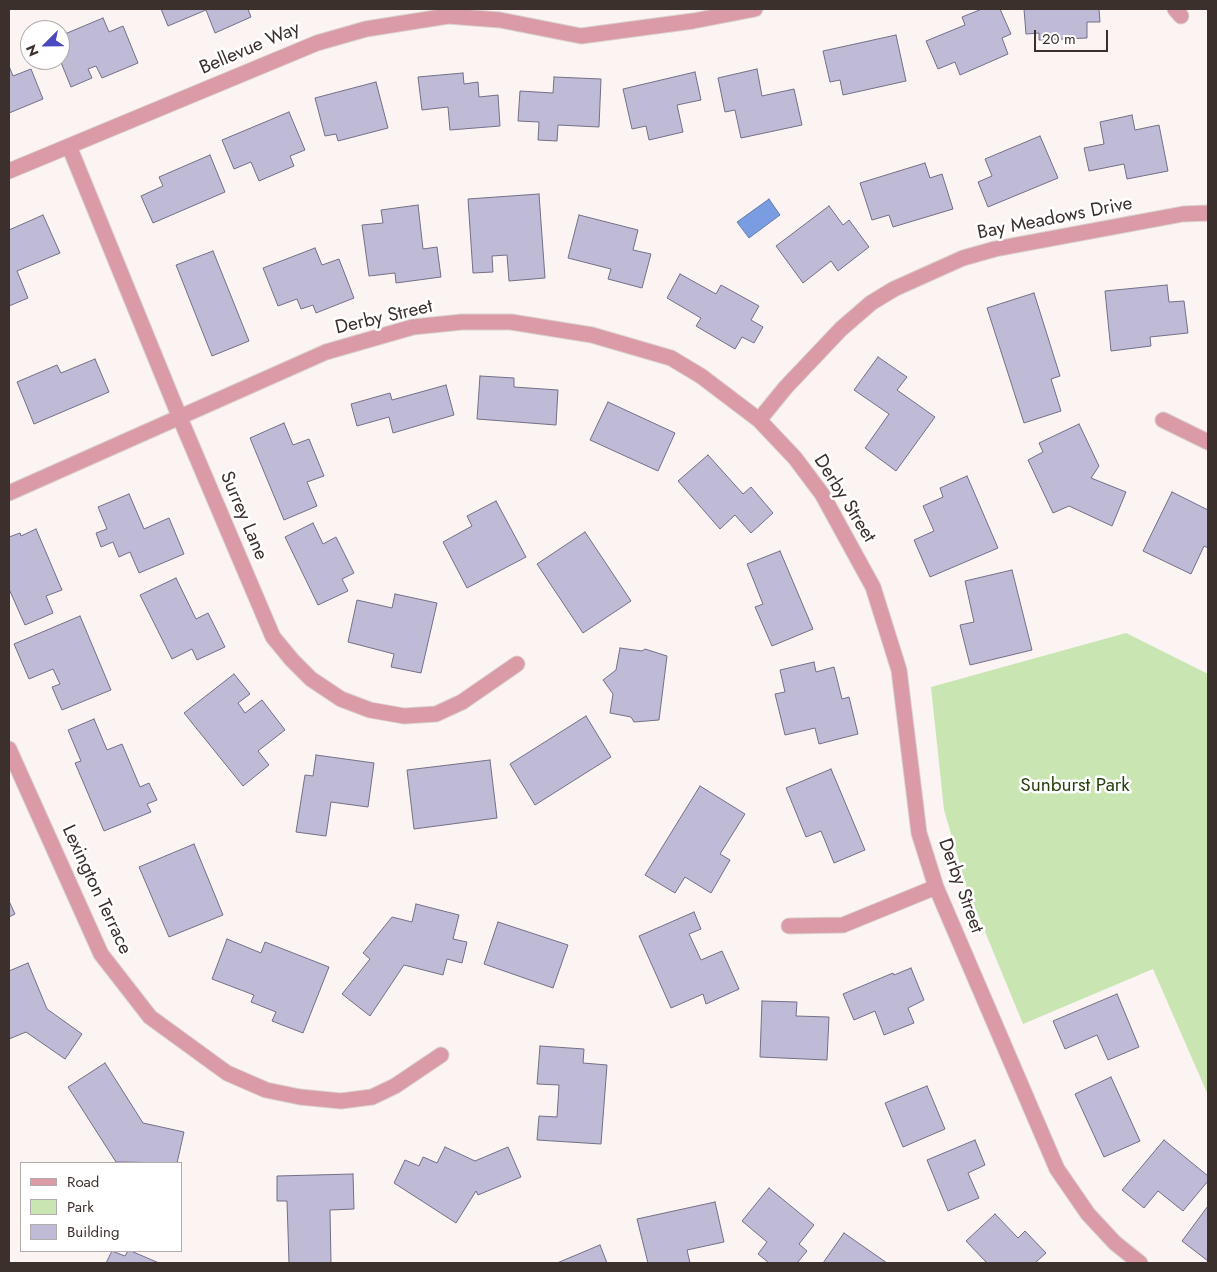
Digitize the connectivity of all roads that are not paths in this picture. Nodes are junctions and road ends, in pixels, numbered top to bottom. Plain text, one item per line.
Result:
1 (755, 9) edge
2 (692, 15) edge
3 (69, 146) junction
4 (9, 171) edge
5 (1208, 213) edge
6 (180, 418) junction
7 (759, 420) junction
8 (1163, 420) dead end
9 (1208, 442) edge
10 (9, 493) edge
11 (517, 664) dead end
12 (9, 749) edge
13 (936, 887) junction
14 (789, 926) dead end
15 (441, 1055) dead end
16 (1140, 1263) edge

1 - 2 street, Bellevue Way
2 - 3 street, Bellevue Way
3 - 4 street, Bellevue Way
3 - 6 street, Surrey Lane
5 - 7 street, Bay Meadows Drive
6 - 7 street, Derby Street
6 - 10 street, Derby Street
6 - 11 street, Surrey Lane
7 - 13 street, Derby Street
8 - 9 street
12 - 15 street, Lexington Terrace
13 - 14 street
13 - 16 street, Derby Street

